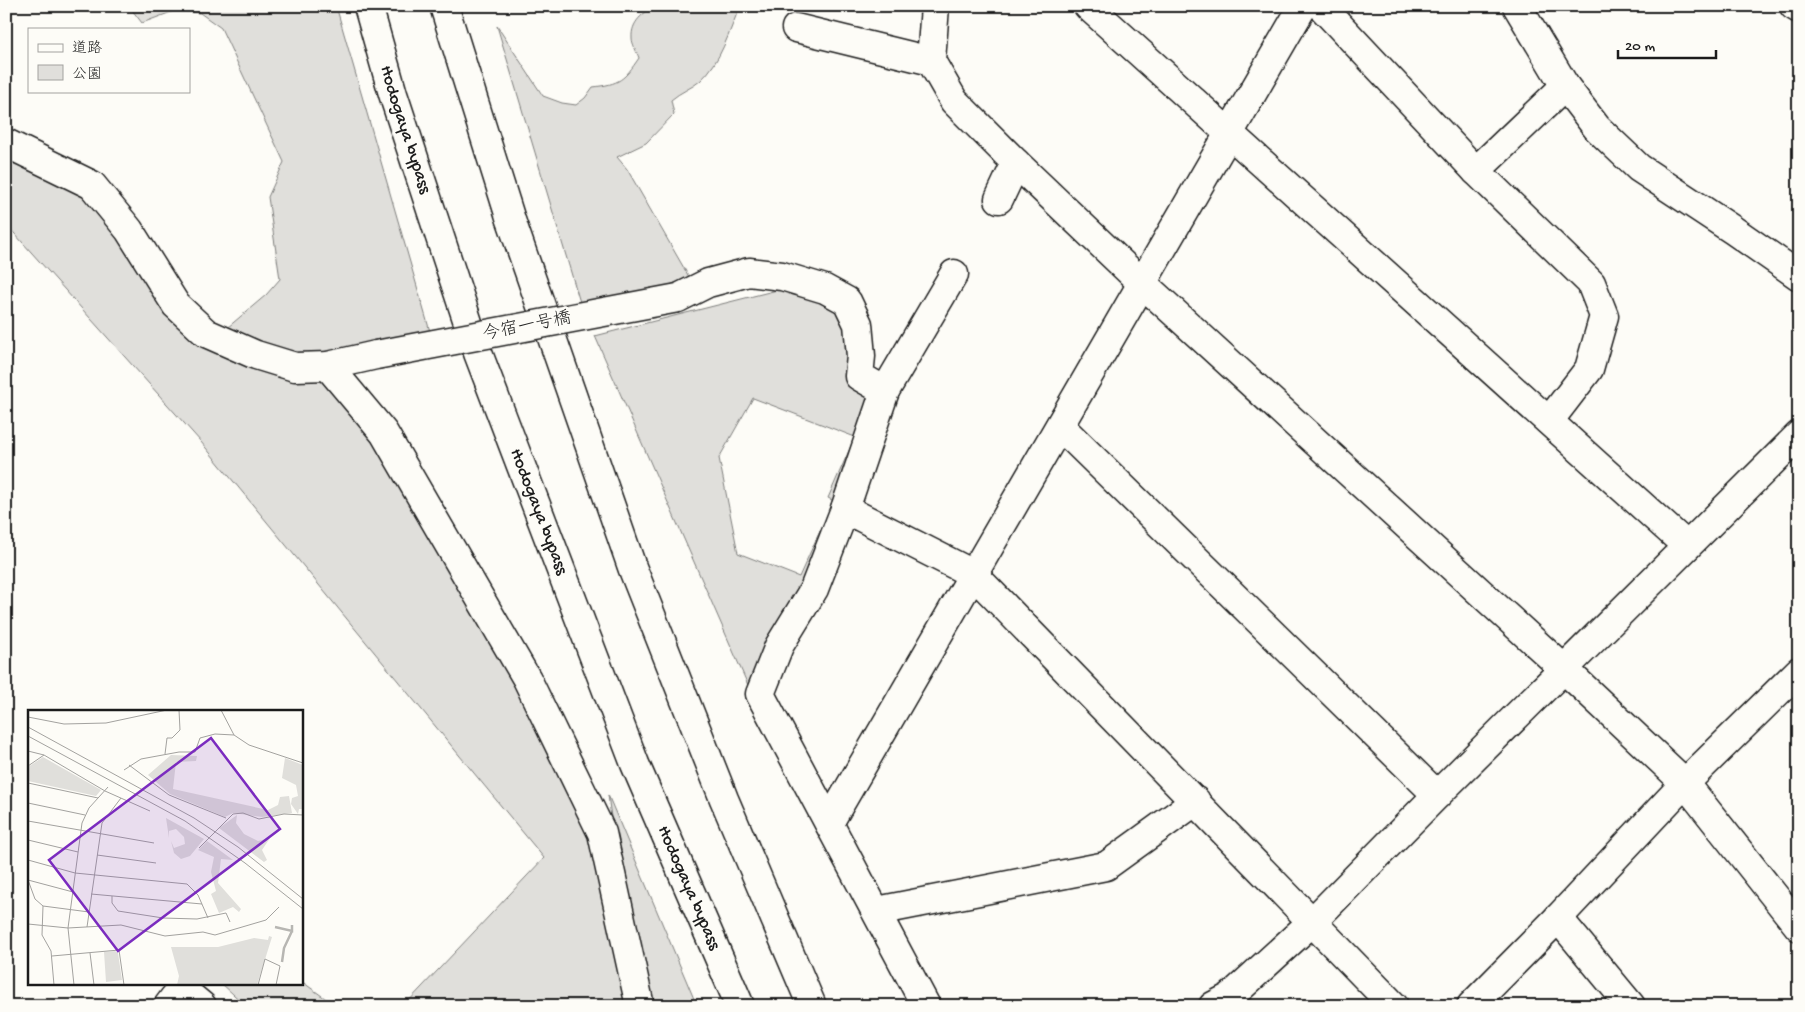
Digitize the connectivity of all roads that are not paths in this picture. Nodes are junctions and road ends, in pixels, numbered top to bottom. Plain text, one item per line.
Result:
1 (368, 6) edge
2 (444, 6) edge
3 (935, 6) edge
4 (1088, 6) edge
5 (1303, 6) edge
6 (1321, 6) edge
7 (1517, 6) edge
8 (1794, 6) edge
9 (1799, 9) edge
10 (796, 28) dead end
11 (931, 61) junction
12 (1565, 86) junction
13 (1229, 134) junction
14 (6, 143) edge
15 (1016, 163) junction
16 (1476, 171) junction
17 (999, 199) dead end
18 (954, 274) dead end
19 (1799, 276) edge
20 (1142, 283) junction
21 (328, 366) junction
22 (885, 391) junction
23 (1549, 421) junction
24 (1060, 426) junction
25 (1799, 435) edge
26 (845, 510) junction
27 (1687, 546) junction
28 (974, 574) junction
29 (1564, 669) junction
30 (1799, 671) edge
31 (1685, 783) junction
32 (1437, 795) junction
33 (1196, 801) junction
34 (829, 823) junction
35 (877, 911) junction
36 (1558, 918) junction
37 (1313, 921) junction
38 (1799, 927) edge
39 (168, 1006) edge
40 (202, 1006) edge
41 (640, 1006) edge
42 (740, 1006) edge
43 (812, 1006) edge
44 (926, 1006) edge
45 (1213, 1006) edge
46 (1394, 1006) edge
47 (1471, 1006) edge
48 (1631, 1006) edge

1 - 42 main road, Hodogaya bypass
2 - 43 main road
3 - 11 main road
4 - 13 main road
5 - 13 main road
6 - 16 main road
7 - 12 main road
8 - 9 main road
10 - 11 main road
11 - 15 main road
12 - 16 main road
12 - 19 main road
13 - 20 main road
13 - 23 main road
14 - 21 main road, 今宿一号橋
15 - 17 main road
15 - 20 main road
16 - 23 main road
18 - 22 main road
20 - 24 main road
20 - 29 main road
21 - 22 main road, 今宿一号橋, bridge
21 - 41 main road
22 - 26 main road
23 - 27 main road
24 - 28 main road
24 - 32 main road
25 - 27 main road
26 - 28 main road
26 - 34 main road
27 - 29 main road
28 - 33 main road
28 - 34 main road
29 - 31 main road
29 - 32 main road
30 - 31 main road
31 - 36 main road
31 - 38 main road
32 - 37 main road
33 - 35 main road
33 - 37 main road
34 - 35 main road
35 - 44 main road
36 - 47 main road
36 - 48 main road
37 - 45 main road
37 - 46 main road
39 - 40 main road

